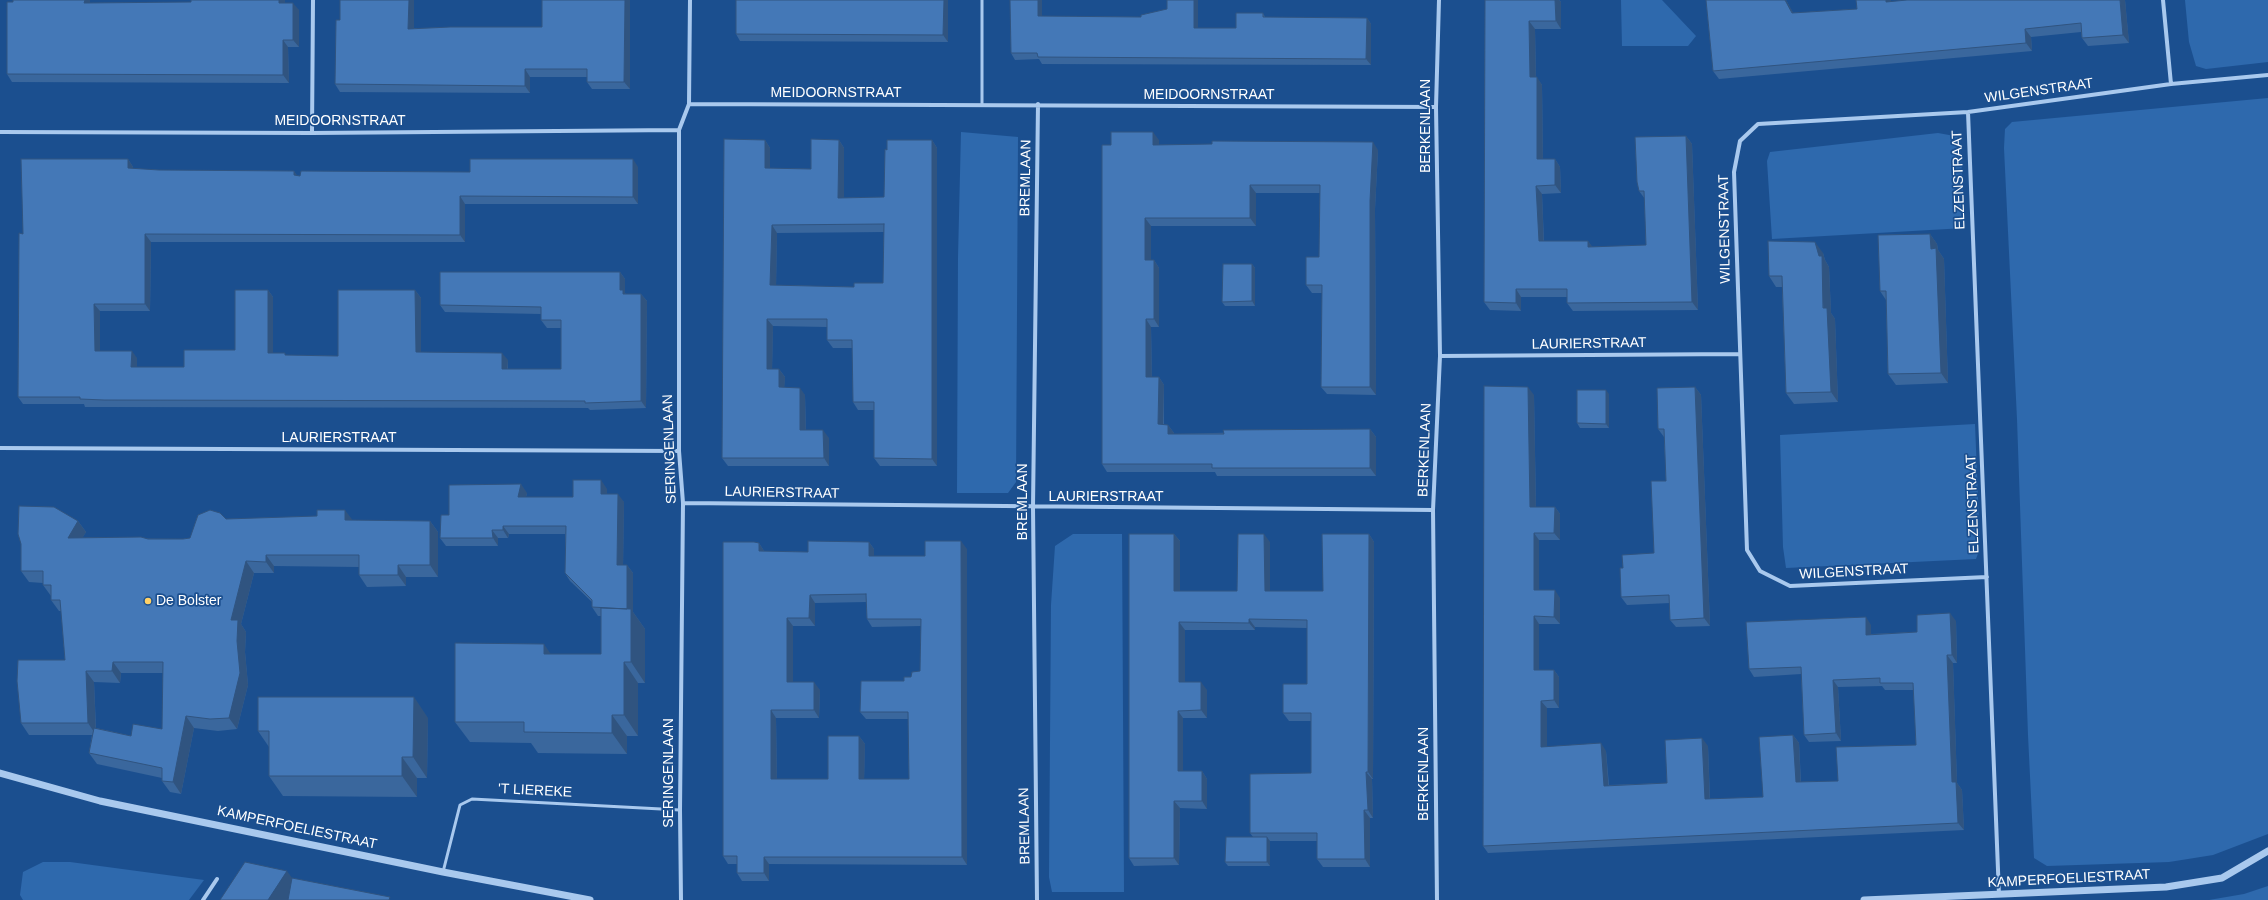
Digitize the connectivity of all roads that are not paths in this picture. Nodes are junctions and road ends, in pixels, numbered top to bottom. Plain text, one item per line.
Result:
1 (313, 0) edge
2 (690, 0) edge
3 (982, 0) edge
4 (1439, 0) edge
5 (2164, 0) edge
6 (2268, 75) edge
7 (2171, 84) junction
8 (689, 104) junction
9 (982, 104) junction
10 (1038, 104) junction
11 (1436, 107) junction
12 (1968, 112) junction
13 (679, 130) junction
14 (0, 132) edge
15 (312, 133) junction
16 (1739, 354) junction
17 (1440, 356) junction
18 (0, 448) edge
19 (679, 451) junction
20 (683, 503) junction
21 (1033, 507) junction
22 (1433, 510) junction
23 (1987, 577) junction
24 (0, 773) edge
25 (680, 810) junction
26 (2268, 851) edge
27 (442, 872) junction
28 (217, 879) dead end
29 (1999, 895) junction
30 (203, 900) edge
31 (590, 900) edge
32 (681, 900) edge
33 (1037, 900) edge
34 (1436, 900) edge
35 (1864, 900) edge

1 - 15 street
2 - 8 street, SERINGENLAAN
3 - 9 lane
4 - 11 street, BERKENLAAN
5 - 7 street
6 - 7 street, WILGENSTRAAT
7 - 12 street, WILGENSTRAAT
8 - 9 street, MEIDOORNSTRAAT
8 - 13 street, SERINGENLAAN
9 - 10 street, MEIDOORNSTRAAT
10 - 11 street, MEIDOORNSTRAAT
10 - 21 street, BREMLAAN
11 - 17 street, BERKENLAAN
12 - 16 street, WILGENSTRAAT
12 - 23 street, ELZENSTRAAT
13 - 15 street, MEIDOORNSTRAAT
13 - 19 street, SERINGENLAAN
14 - 15 street, MEIDOORNSTRAAT
16 - 17 street, LAURIERSTRAAT
16 - 23 street, WILGENSTRAAT
17 - 22 street, BERKENLAAN
18 - 19 street, LAURIERSTRAAT
19 - 20 street, SERINGENLAAN
20 - 21 street, LAURIERSTRAAT
20 - 25 street, SERINGENLAAN
21 - 22 street, LAURIERSTRAAT
21 - 33 street, BREMLAAN
22 - 34 street, BERKENLAAN
23 - 29 street, ELZENSTRAAT
24 - 27 street, KAMPERFOELIESTRAAT
25 - 27 lane, 'T LIEREKE
25 - 32 street, SERINGENLAAN
26 - 29 street, KAMPERFOELIESTRAAT
27 - 31 street, KAMPERFOELIESTRAAT
28 - 30 street
29 - 35 street, KAMPERFOELIESTRAAT

